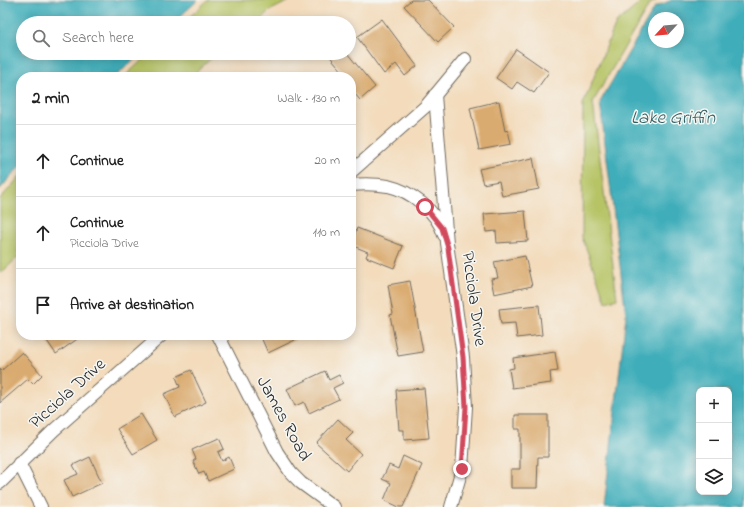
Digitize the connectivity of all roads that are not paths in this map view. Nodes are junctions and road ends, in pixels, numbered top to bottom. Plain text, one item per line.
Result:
1 (465, 59) dead end
2 (435, 95) junction
3 (356, 168) edge
4 (356, 185) edge
5 (447, 243) junction
6 (156, 340) edge
7 (221, 340) edge
8 (19, 463) junction
9 (0, 483) edge
10 (41, 507) edge
11 (334, 507) edge
12 (451, 507) edge

1 - 2 street
2 - 3 street
2 - 5 street, Picciola Drive
4 - 5 street
5 - 12 street, Picciola Drive
6 - 8 street, Picciola Drive
7 - 11 street, James Road
8 - 9 street, Picciola Drive
8 - 10 street

